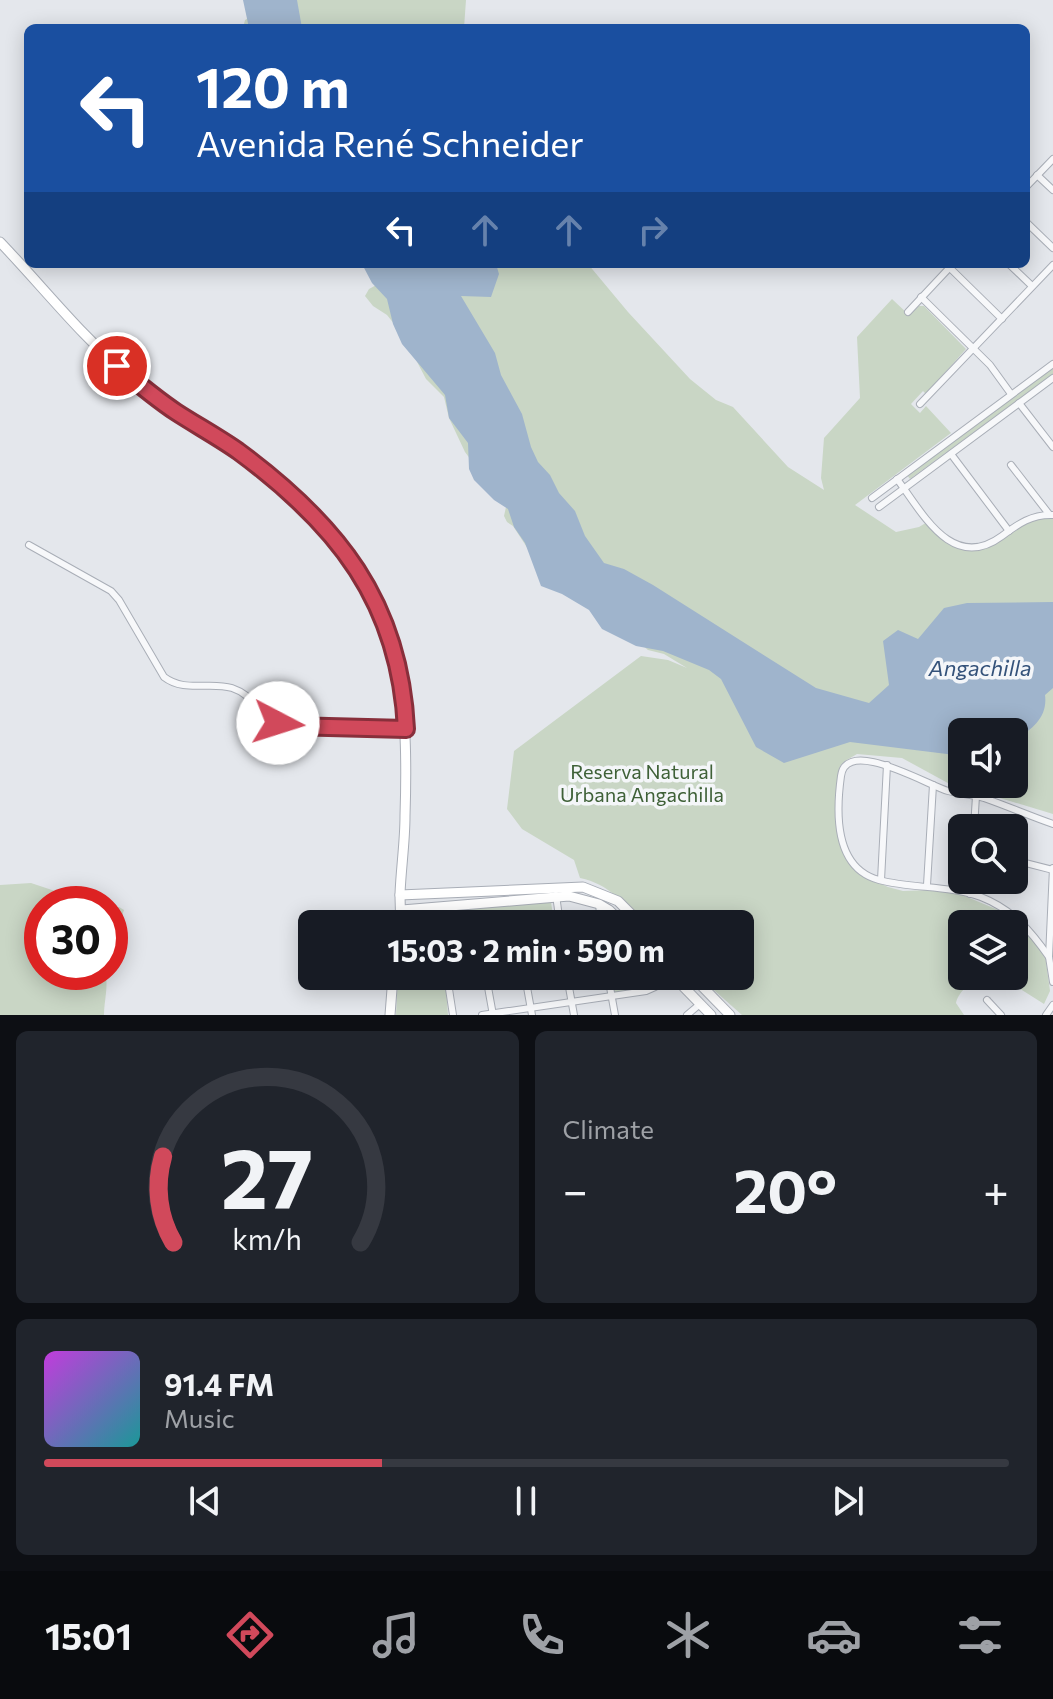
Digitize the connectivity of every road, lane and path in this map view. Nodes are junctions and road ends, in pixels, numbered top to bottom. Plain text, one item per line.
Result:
1 (1053, 159) edge
2 (1037, 175) junction
3 (1030, 183) edge
4 (1053, 190) edge
5 (1030, 226) edge
6 (0, 242) edge
7 (1053, 248) edge
8 (1053, 265) edge
9 (950, 268) edge
10 (954, 268) edge
11 (1013, 268) edge
12 (1032, 286) junction
13 (921, 297) junction
14 (908, 312) dead end
15 (1002, 319) junction
16 (973, 350) junction
17 (1053, 364) edge
18 (1053, 378) edge
19 (1011, 394) junction
20 (1019, 403) junction
21 (920, 404) dead end
22 (1053, 447) edge
23 (951, 454) junction
24 (1011, 465) dead end
25 (897, 479) junction
26 (904, 489) junction
27 (872, 498) dead end
28 (879, 507) dead end
29 (1051, 514) edge
30 (1009, 531) junction
31 (29, 545) dead end
32 (406, 729) junction
33 (887, 765) junction
34 (933, 785) junction
35 (948, 791) edge
36 (982, 798) edge
37 (1053, 824) edge
38 (1028, 863) edge
39 (1053, 869) edge
40 (881, 880) junction
41 (927, 885) junction
42 (948, 889) edge
43 (556, 892) junction
44 (970, 894) edge
45 (400, 895) junction
46 (599, 904) junction
47 (402, 910) joint
48 (558, 910) edge
49 (600, 910) edge
50 (606, 910) edge
51 (627, 910) edge
52 (1052, 915) edge
53 (1049, 957) junction
54 (1052, 973) edge
55 (1053, 982) edge
56 (392, 990) edge
57 (449, 990) edge
58 (489, 990) edge
59 (528, 990) edge
60 (569, 990) edge
61 (610, 990) edge
62 (648, 990) edge
63 (685, 990) edge
64 (706, 990) edge
65 (611, 996) junction
66 (987, 1000) dead end
67 (571, 1001) junction
68 (700, 1004) junction
69 (1053, 1005) edge
70 (532, 1011) edge
71 (493, 1014) edge
72 (390, 1015) edge
73 (453, 1015) edge
74 (482, 1015) edge
75 (574, 1015) edge
76 (615, 1015) edge
77 (687, 1015) edge
78 (711, 1015) edge
79 (730, 1015) edge
80 (1001, 1015) edge
81 (1046, 1015) edge

1 - 2 street
2 - 3 street
2 - 4 street
5 - 7 street
6 - 32 street
8 - 12 street
9 - 13 street
10 - 15 street
11 - 12 street
12 - 15 street
13 - 14 street
13 - 16 street
15 - 16 street
16 - 19 street
16 - 21 street
17 - 19 street
18 - 20 street
19 - 25 street
20 - 22 street
20 - 23 street
23 - 26 street
23 - 30 street
24 - 29 street
25 - 26 street
25 - 27 street
26 - 28 street
26 - 30 street
29 - 30 street
31 - 32 street
32 - 45 street
33 - 34 street
33 - 40 street
33 - 40 street
34 - 35 street
34 - 41 street
36 - 37 street
38 - 39 street
39 - 52 street
40 - 41 street
41 - 42 street
43 - 45 street
43 - 46 street
43 - 47 street
43 - 48 street
43 - 51 street
44 - 53 street
45 - 47 street
46 - 49 street
46 - 50 street
52 - 53 street
53 - 54 street
54 - 55 street
56 - 72 street
57 - 73 street
58 - 71 street
59 - 70 street
60 - 67 street
61 - 65 street
62 - 65 street
63 - 68 street
64 - 79 street
65 - 67 street
65 - 76 street
66 - 80 street
67 - 70 street
67 - 75 street
68 - 77 street
68 - 78 street
69 - 81 street
70 - 71 street
71 - 74 street

